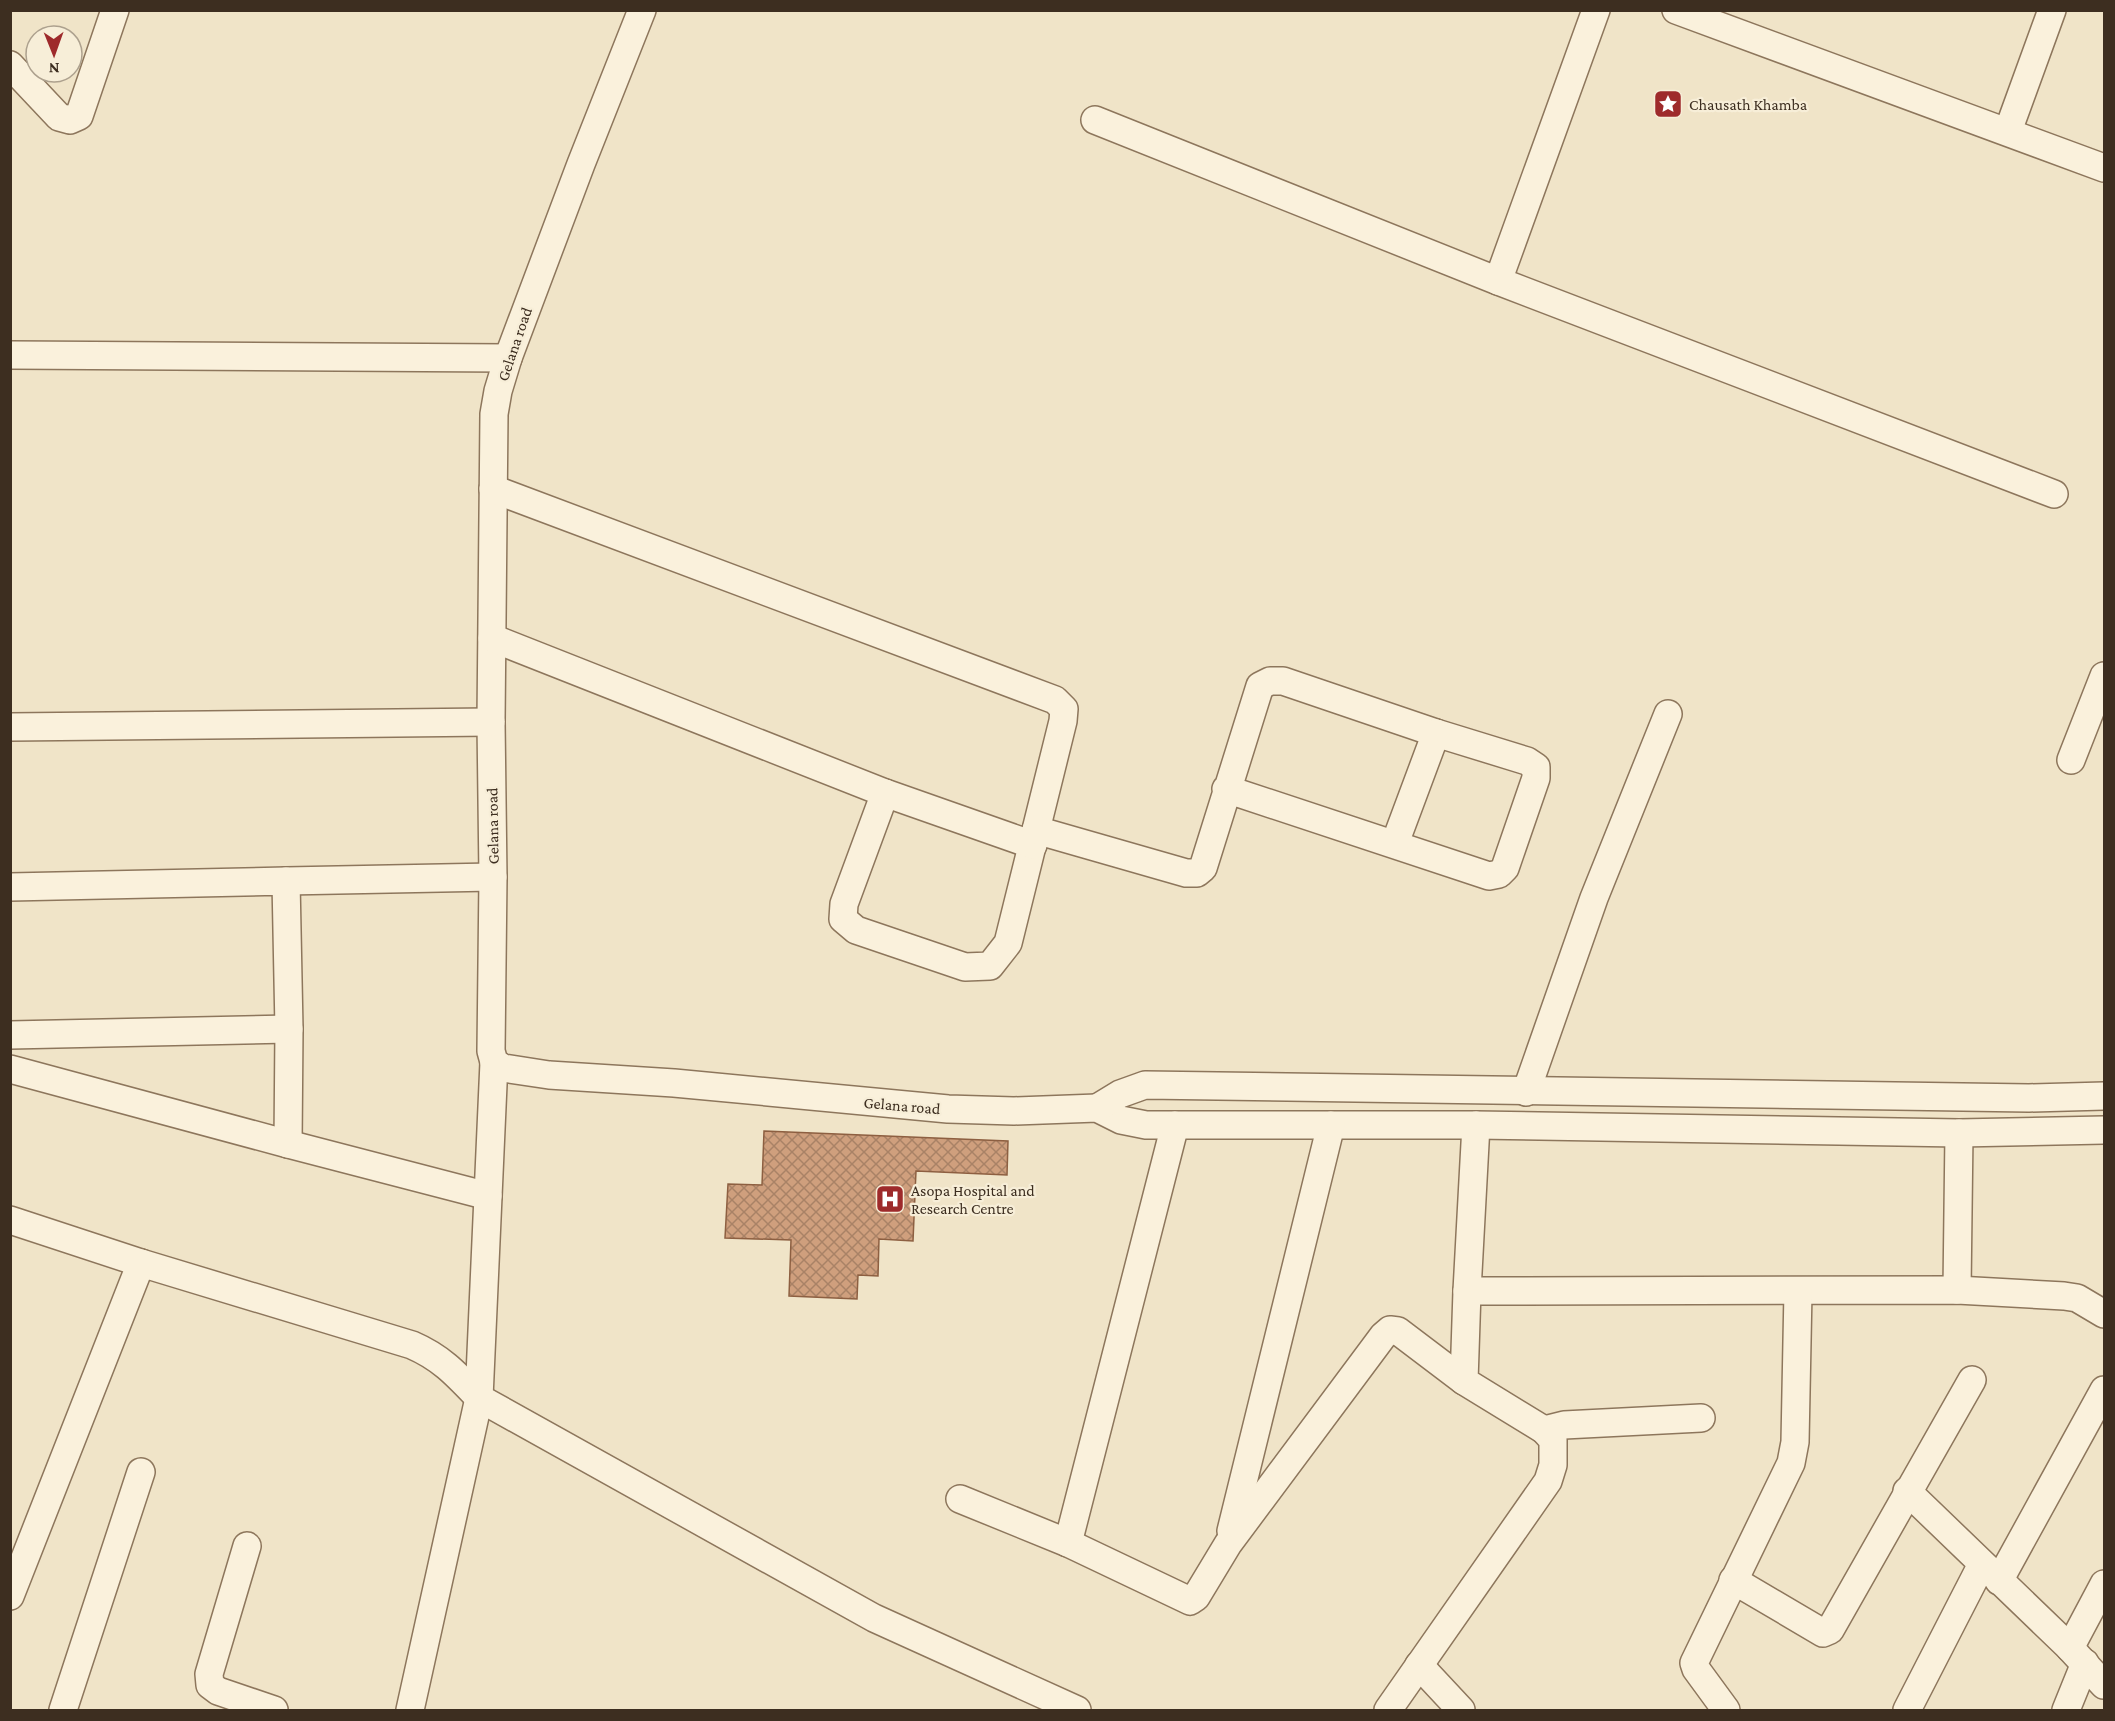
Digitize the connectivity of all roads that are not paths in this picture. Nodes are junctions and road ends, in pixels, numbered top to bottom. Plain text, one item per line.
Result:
1 (115, 10) edge
2 (642, 10) edge
3 (1596, 10) edge
4 (1677, 10) edge
5 (2052, 10) edge
6 (10, 65) edge
7 (1095, 120) dead end
8 (2008, 131) junction
9 (2104, 168) edge
10 (1498, 281) junction
11 (10, 355) edge
12 (508, 358) junction
13 (493, 489) junction
14 (2054, 494) dead end
15 (492, 638) junction
16 (2104, 676) edge
17 (1668, 714) dead end
18 (491, 722) junction
19 (10, 727) edge
20 (1436, 733) junction
21 (2071, 760) dead end
22 (1226, 789) junction
23 (885, 793) junction
24 (1034, 837) junction
25 (1395, 843) junction
26 (493, 877) junction
27 (286, 881) junction
28 (10, 887) edge
29 (289, 1029) junction
30 (10, 1035) edge
31 (494, 1062) junction
32 (10, 1069) edge
33 (1526, 1092) junction
34 (2104, 1096) edge
35 (2029, 1098) junction
36 (1097, 1108) junction
37 (1175, 1125) junction
38 (1331, 1125) junction
39 (1476, 1125) junction
40 (2104, 1130) edge
41 (2030, 1132) junction
42 (1959, 1133) junction
43 (288, 1144) junction
44 (488, 1196) junction
45 (10, 1220) edge
46 (141, 1263) junction
47 (1956, 1290) junction
48 (1467, 1291) junction
49 (1798, 1291) junction
50 (2104, 1314) edge
51 (1972, 1380) dead end
52 (1464, 1381) junction
53 (2104, 1390) edge
54 (479, 1398) junction
55 (1701, 1418) dead end
56 (1544, 1430) junction
57 (141, 1472) dead end
58 (1907, 1491) junction
59 (960, 1499) dead end
60 (1068, 1543) junction
61 (1228, 1544) junction
62 (248, 1546) dead end
63 (1991, 1573) junction
64 (1733, 1580) junction
65 (2104, 1584) edge
66 (10, 1596) edge
67 (2077, 1656) junction
68 (1419, 1665) junction
69 (2104, 1685) edge
70 (1721, 1708) edge
71 (63, 1710) edge
72 (274, 1710) edge
73 (410, 1710) edge
74 (1077, 1710) edge
75 (1388, 1710) edge
76 (1461, 1710) edge
77 (1907, 1710) edge
78 (2066, 1710) edge

1 - 6 street
2 - 12 street, Gelana road
3 - 10 street
4 - 8 street
5 - 8 street
7 - 10 street
8 - 9 street
10 - 14 street
11 - 12 street
12 - 13 street, Gelana road
13 - 15 street, Gelana road
13 - 24 street
15 - 18 street, Gelana road
15 - 23 street
16 - 21 street
17 - 33 street
18 - 19 street
18 - 26 street, Gelana road
20 - 22 street
20 - 25 street
20 - 25 street
22 - 24 street
22 - 25 street
23 - 24 street
23 - 24 street
26 - 27 street
26 - 31 street, Gelana road
27 - 28 street
27 - 29 street
29 - 30 street
29 - 43 street
31 - 36 street, Gelana road
31 - 44 street
32 - 43 street
33 - 35 street
33 - 36 street
34 - 35 street
35 - 41 street
36 - 37 street
37 - 38 street
37 - 60 street
38 - 39 street
38 - 61 street
39 - 42 street
39 - 48 street
40 - 41 street
41 - 42 street
42 - 47 street
43 - 44 street
44 - 54 street
45 - 46 street
46 - 54 street
46 - 66 street
47 - 49 street
47 - 50 street
48 - 49 street
48 - 52 street
49 - 64 street
51 - 58 street
52 - 56 street
52 - 61 street
53 - 63 street
54 - 73 street
54 - 74 street
55 - 56 street
56 - 68 street
57 - 71 street
58 - 63 street
58 - 64 street
59 - 60 street
60 - 61 street
62 - 72 street
63 - 67 street
63 - 77 street
64 - 70 street
65 - 67 street
67 - 69 street
67 - 78 street
68 - 75 street
68 - 76 street

